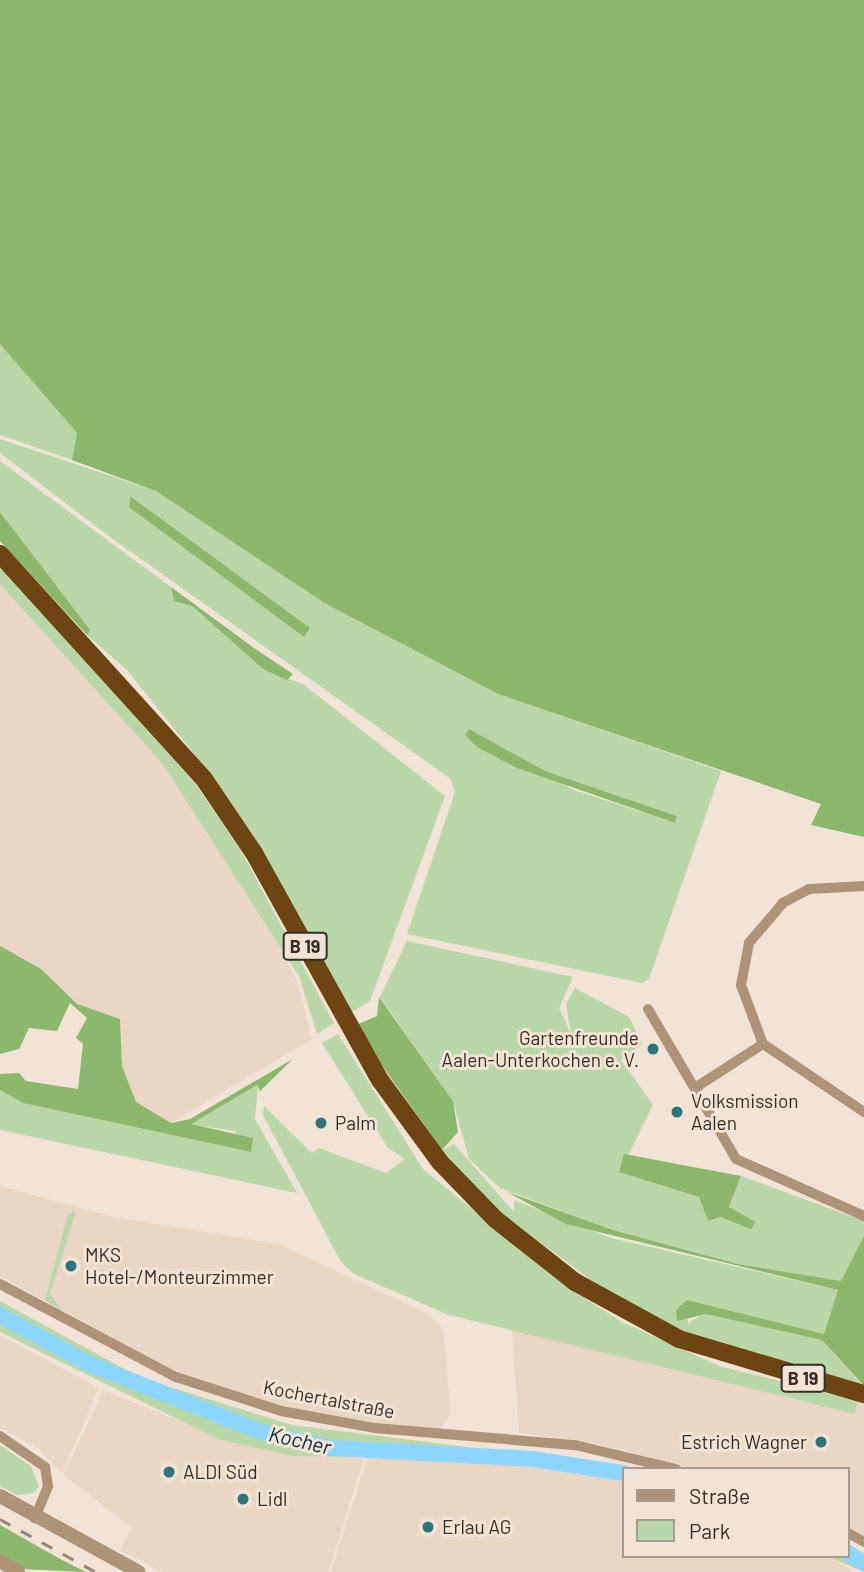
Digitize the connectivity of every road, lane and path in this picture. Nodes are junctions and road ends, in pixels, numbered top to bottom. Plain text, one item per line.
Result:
1 (0, 554) edge
2 (864, 886) edge
3 (648, 1009) dead end
4 (763, 1044) junction
5 (698, 1086) junction
6 (864, 1112) edge
7 (864, 1216) edge
8 (0, 1284) edge
9 (864, 1394) edge
10 (0, 1436) edge
11 (667, 1467) edge
12 (0, 1496) edge
13 (35, 1518) junction
14 (0, 1561) edge
15 (19, 1572) edge
16 (139, 1572) edge

1 - 9 highway, B 19
2 - 4 street
3 - 5 street
4 - 5 street
4 - 6 street
5 - 7 street
8 - 11 street, Kochertalstraße
10 - 13 street
12 - 13 street
13 - 16 street
14 - 15 street

